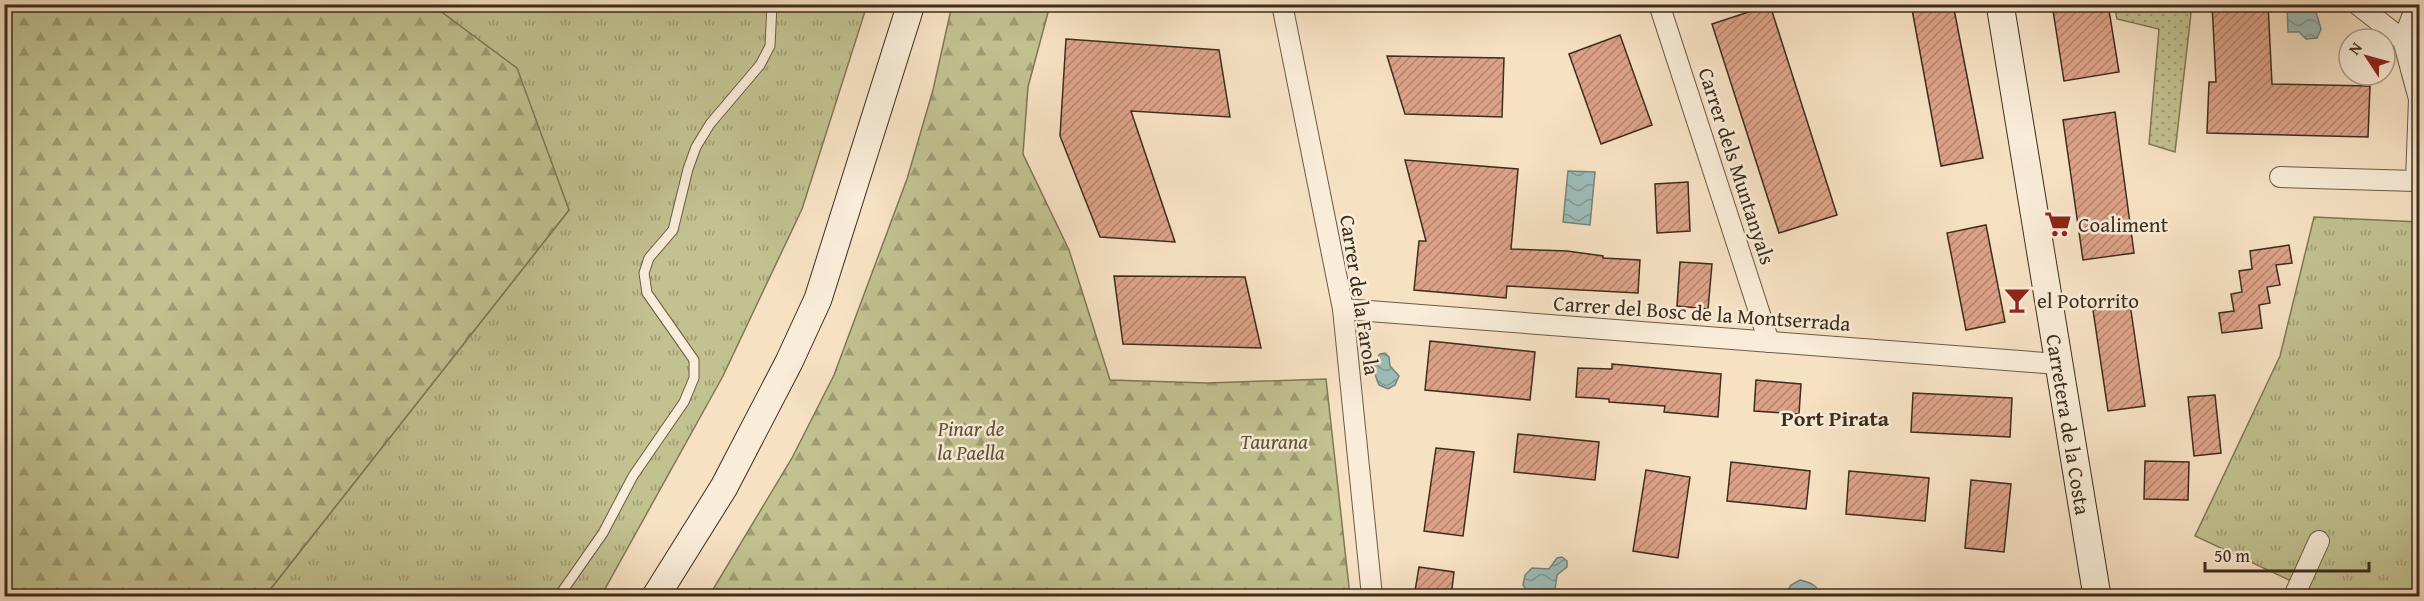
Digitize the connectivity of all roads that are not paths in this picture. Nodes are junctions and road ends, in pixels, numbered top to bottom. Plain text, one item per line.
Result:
1 (772, 4) edge
2 (1282, 4) edge
3 (1659, 4) edge
4 (2000, 4) edge
5 (2357, 4) edge
6 (2417, 4) edge
7 (912, 9) edge
8 (2403, 40) junction
9 (2280, 177) dead end
10 (1342, 309) junction
11 (1769, 342) junction
12 (2058, 364) junction
13 (2319, 541) dead end
14 (559, 597) edge
15 (656, 597) edge
16 (1372, 597) edge
17 (2097, 597) edge
18 (2294, 597) edge

1 - 14 lane
2 - 10 street, Carrer de la Farola
3 - 11 street, Carrer dels Muntanyals
4 - 12 street, Carretera de la Costa
5 - 8 street
6 - 8 street
7 - 15 street
8 - 9 street
10 - 11 street, Carrer del Bosc de la Montserrada
10 - 16 street, Carrer de la Farola
11 - 12 street, Carrer del Bosc de la Montserrada
12 - 17 street, Carretera de la Costa
13 - 18 street

